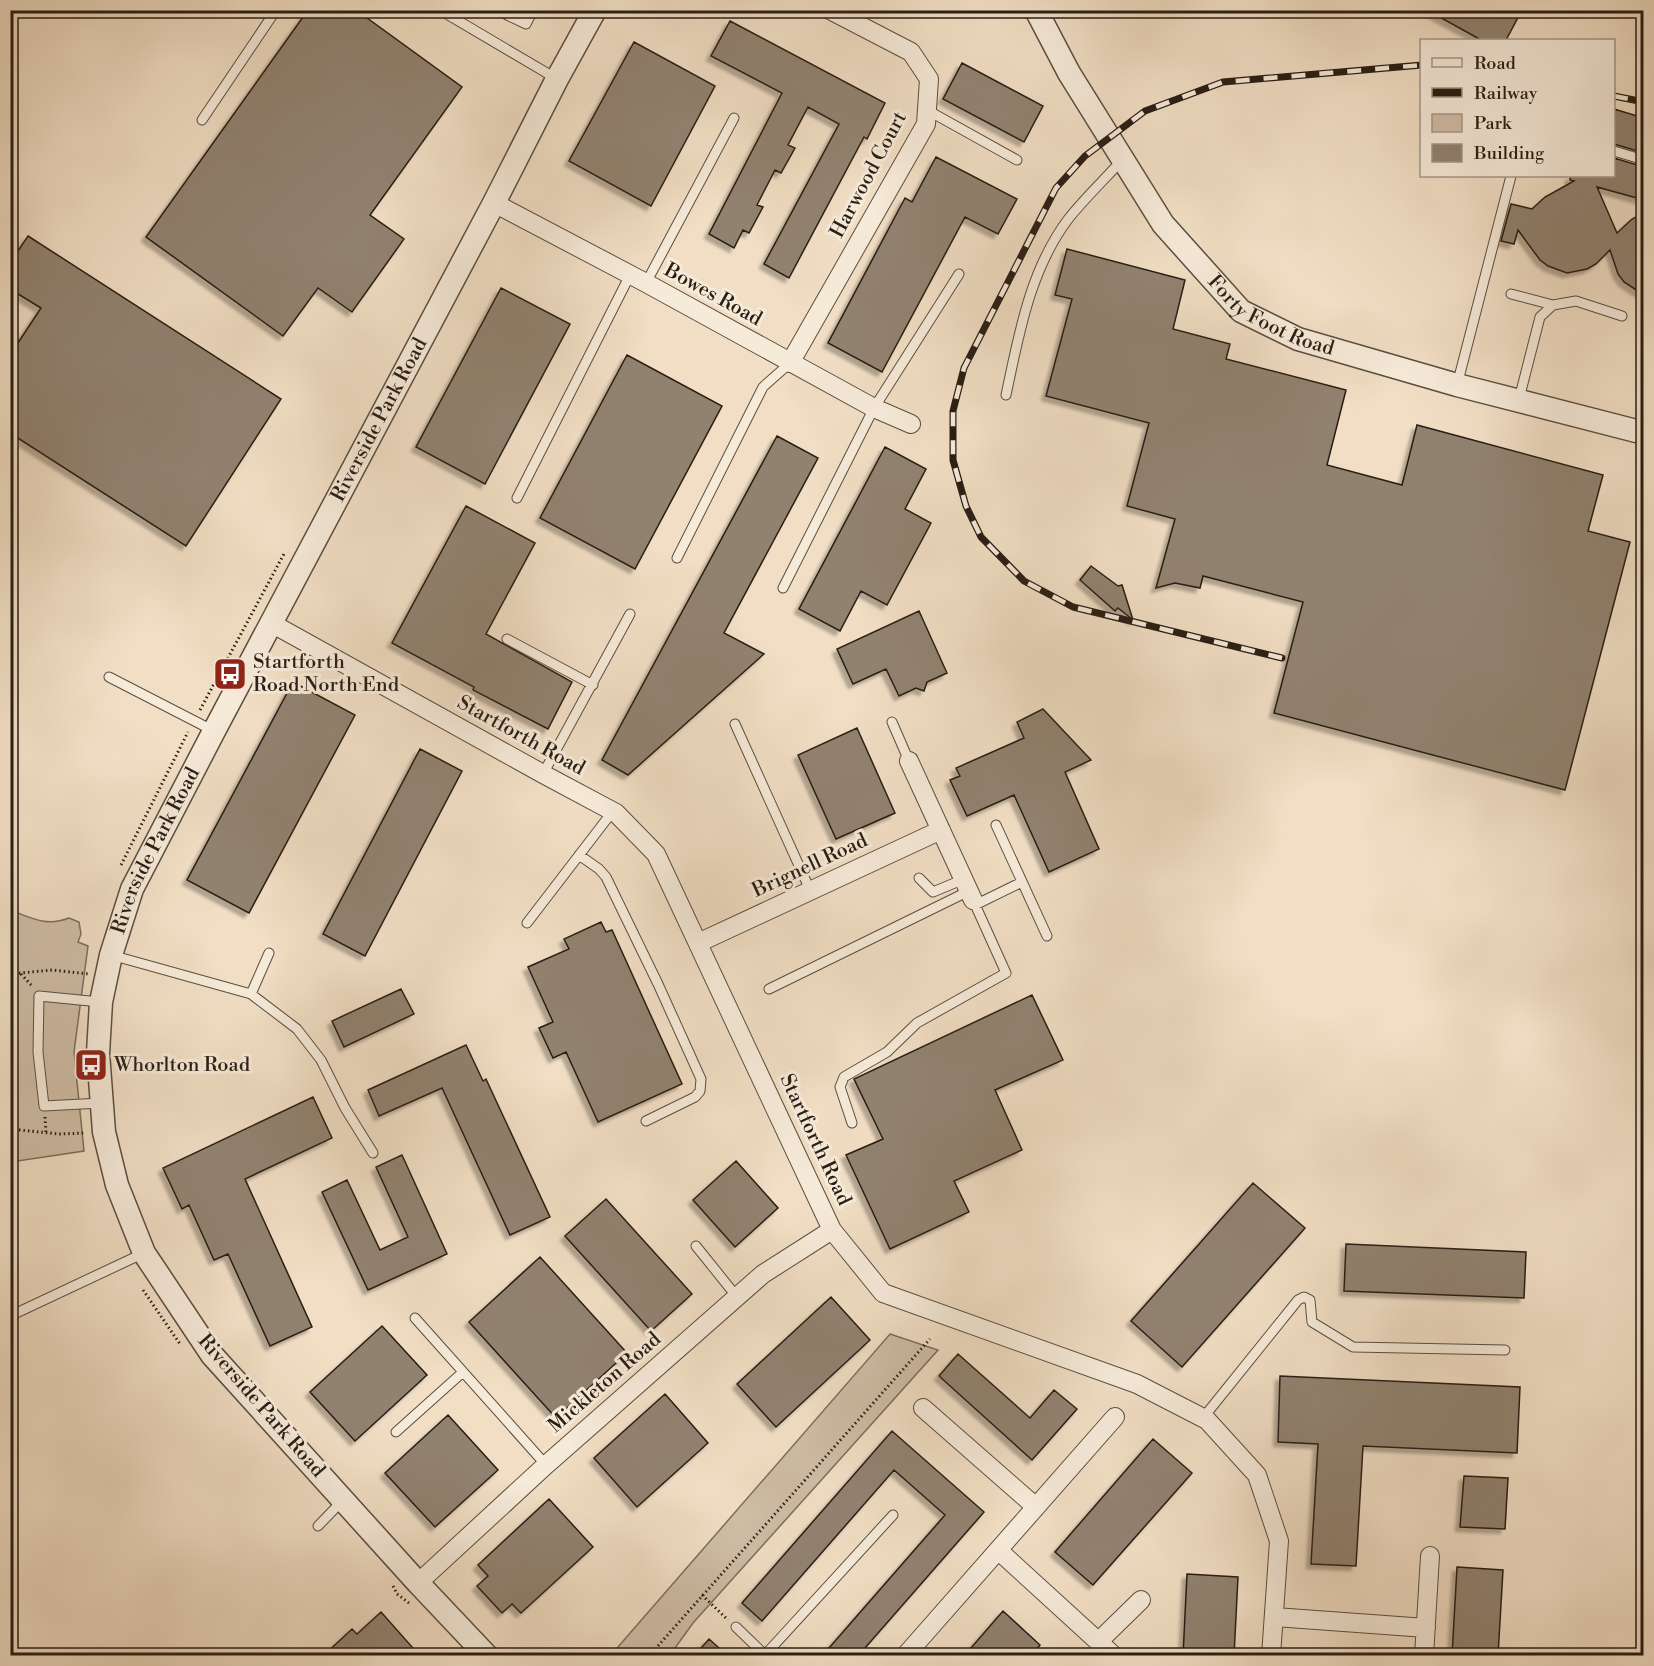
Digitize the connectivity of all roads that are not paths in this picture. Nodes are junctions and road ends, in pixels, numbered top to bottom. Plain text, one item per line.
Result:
1 (276, 10) edge
2 (440, 10) edge
3 (533, 10) edge
4 (595, 10) edge
5 (830, 10) edge
6 (1036, 10) edge
7 (505, 12) edge
8 (456, 14) edge
9 (557, 79) junction
10 (927, 110) junction
11 (734, 118) dead end
12 (202, 120) dead end
13 (1615, 151) edge
14 (1017, 160) dead end
15 (1122, 160) junction
16 (1644, 160) edge
17 (1511, 177) edge
18 (494, 203) junction
19 (959, 274) dead end
20 (630, 275) junction
21 (646, 284) junction
22 (1511, 294) dead end
23 (1553, 305) junction
24 (1623, 316) dead end
25 (790, 363) junction
26 (1458, 385) junction
27 (1005, 396) dead end
28 (1519, 399) junction
29 (874, 408) junction
30 (911, 424) dead end
31 (1644, 433) edge
32 (517, 498) dead end
33 (677, 558) dead end
34 (783, 588) dead end
35 (630, 614) dead end
36 (271, 623) junction
37 (507, 639) dead end
38 (109, 677) dead end
39 (593, 685) junction
40 (892, 722) dead end
41 (735, 724) dead end
42 (214, 731) junction
43 (909, 760) joint
44 (543, 774) junction
45 (613, 811) junction
46 (996, 825) dead end
47 (941, 830) junction
48 (579, 855) junction
49 (919, 878) dead end
50 (1022, 882) junction
51 (810, 890) junction
52 (970, 894) junction
53 (527, 923) dead end
54 (1047, 936) dead end
55 (698, 943) junction
56 (269, 953) dead end
57 (111, 955) junction
58 (769, 989) dead end
59 (251, 994) junction
60 (101, 1002) junction
61 (101, 1103) junction
62 (646, 1121) dead end
63 (852, 1123) dead end
64 (373, 1153) dead end
65 (832, 1230) junction
66 (696, 1246) dead end
67 (144, 1253) junction
68 (737, 1297) junction
69 (10, 1316) edge
70 (415, 1318) dead end
71 (1505, 1350) dead end
72 (463, 1371) junction
73 (923, 1408) dead end
74 (1115, 1417) dead end
75 (1203, 1418) junction
76 (396, 1432) dead end
77 (546, 1465) junction
78 (343, 1500) junction
79 (1036, 1507) junction
80 (893, 1515) dead end
81 (318, 1526) dead end
82 (998, 1550) junction
83 (1430, 1556) dead end
84 (418, 1583) junction
85 (1141, 1600) dead end
86 (1275, 1617) junction
87 (736, 1627) road end
88 (1426, 1628) junction
89 (1098, 1641) junction
90 (482, 1654) edge
91 (766, 1655) edge
92 (905, 1656) edge
93 (1114, 1656) edge
94 (1271, 1656) edge
95 (1424, 1656) edge

1 - 12 lane
2 - 8 lane
3 - 7 lane
4 - 9 street, Riverside Park Road
5 - 10 street, Harwood Court
6 - 15 street, Forty Foot Road
8 - 9 lane
9 - 18 street, Riverside Park Road
10 - 14 lane
10 - 25 street, Harwood Court
11 - 21 lane
13 - 16 lane
15 - 26 street, Forty Foot Road
15 - 27 lane
17 - 26 lane
18 - 20 street, Bowes Road
18 - 36 street, Riverside Park Road
19 - 29 lane
20 - 21 street, Bowes Road
20 - 32 lane
21 - 25 street, Bowes Road
22 - 23 lane
23 - 24 lane
23 - 28 lane
25 - 29 street, Bowes Road
25 - 33 lane
26 - 28 street, Forty Foot Road
28 - 31 street, Forty Foot Road
29 - 30 street, Bowes Road
29 - 34 lane
35 - 39 lane
36 - 42 street, Riverside Park Road
36 - 44 street, Startforth Road
37 - 39 lane
38 - 42 lane
39 - 44 lane
40 - 43 lane
41 - 51 lane
42 - 57 street, Riverside Park Road
43 - 47 street
44 - 45 street, Startforth Road
45 - 48 lane
45 - 55 street, Startforth Road
46 - 50 lane
47 - 51 street, Brignell Road
47 - 52 street
48 - 53 lane
48 - 62 lane
49 - 52 lane
50 - 52 lane
50 - 54 lane
51 - 55 street, Brignell Road
52 - 58 lane
52 - 63 lane
55 - 65 street, Startforth Road
56 - 59 lane
57 - 59 lane
57 - 60 street, Riverside Park Road
59 - 64 lane
60 - 61 street, Riverside Park Road
60 - 61 lane
61 - 67 street, Riverside Park Road
65 - 68 street, Mickleton Road
65 - 75 street, Startforth Road
66 - 68 lane
67 - 69 lane
67 - 78 street, Riverside Park Road
68 - 77 street, Mickleton Road
70 - 72 lane
71 - 75 lane
72 - 76 lane
72 - 77 lane
73 - 79 street
74 - 79 street
75 - 86 street, Startforth Road
77 - 84 street, Mickleton Road
78 - 81 lane
78 - 84 street, Riverside Park Road
79 - 82 street
80 - 91 lane
82 - 89 street
82 - 92 street
83 - 88 street
84 - 90 street, Riverside Park Road
85 - 89 street
86 - 88 street
86 - 94 street, Startforth Road
87 - 91 lane
88 - 95 street
89 - 93 street

